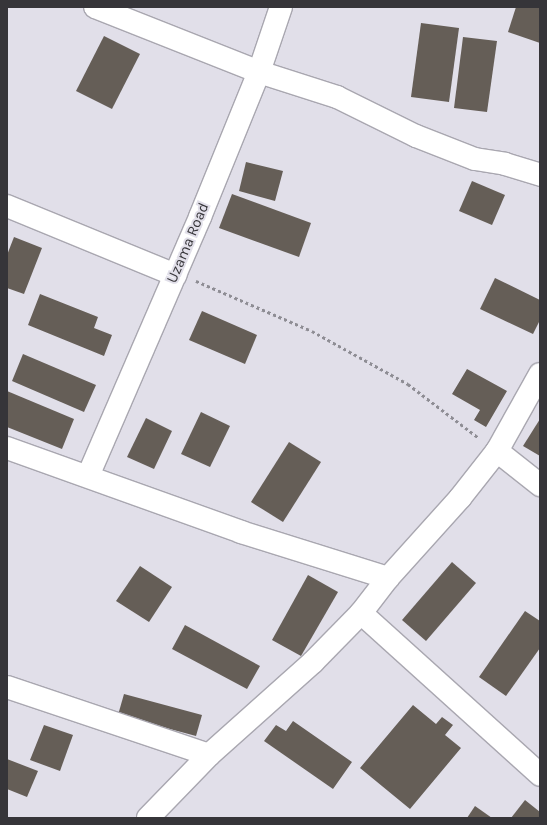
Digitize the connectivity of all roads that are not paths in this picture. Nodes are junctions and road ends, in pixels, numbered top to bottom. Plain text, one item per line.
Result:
1 (95, 7) edge
2 (281, 7) edge
3 (259, 72) junction
4 (540, 175) edge
5 (7, 206) edge
6 (175, 275) junction
7 (540, 374) edge
8 (7, 448) edge
9 (497, 451) junction
10 (88, 476) junction
11 (540, 485) edge
12 (388, 578) junction
13 (361, 613) junction
14 (7, 687) edge
15 (209, 755) junction
16 (540, 775) edge
17 (148, 818) edge

1 - 3 street
2 - 3 street, Uzama Road
3 - 4 street
3 - 6 street, Uzama Road
5 - 6 street
6 - 10 street, Uzama Road
7 - 9 street
8 - 10 street
9 - 11 street
9 - 12 street
10 - 12 street
12 - 13 street
13 - 15 street
13 - 16 street
14 - 15 street
15 - 17 street

